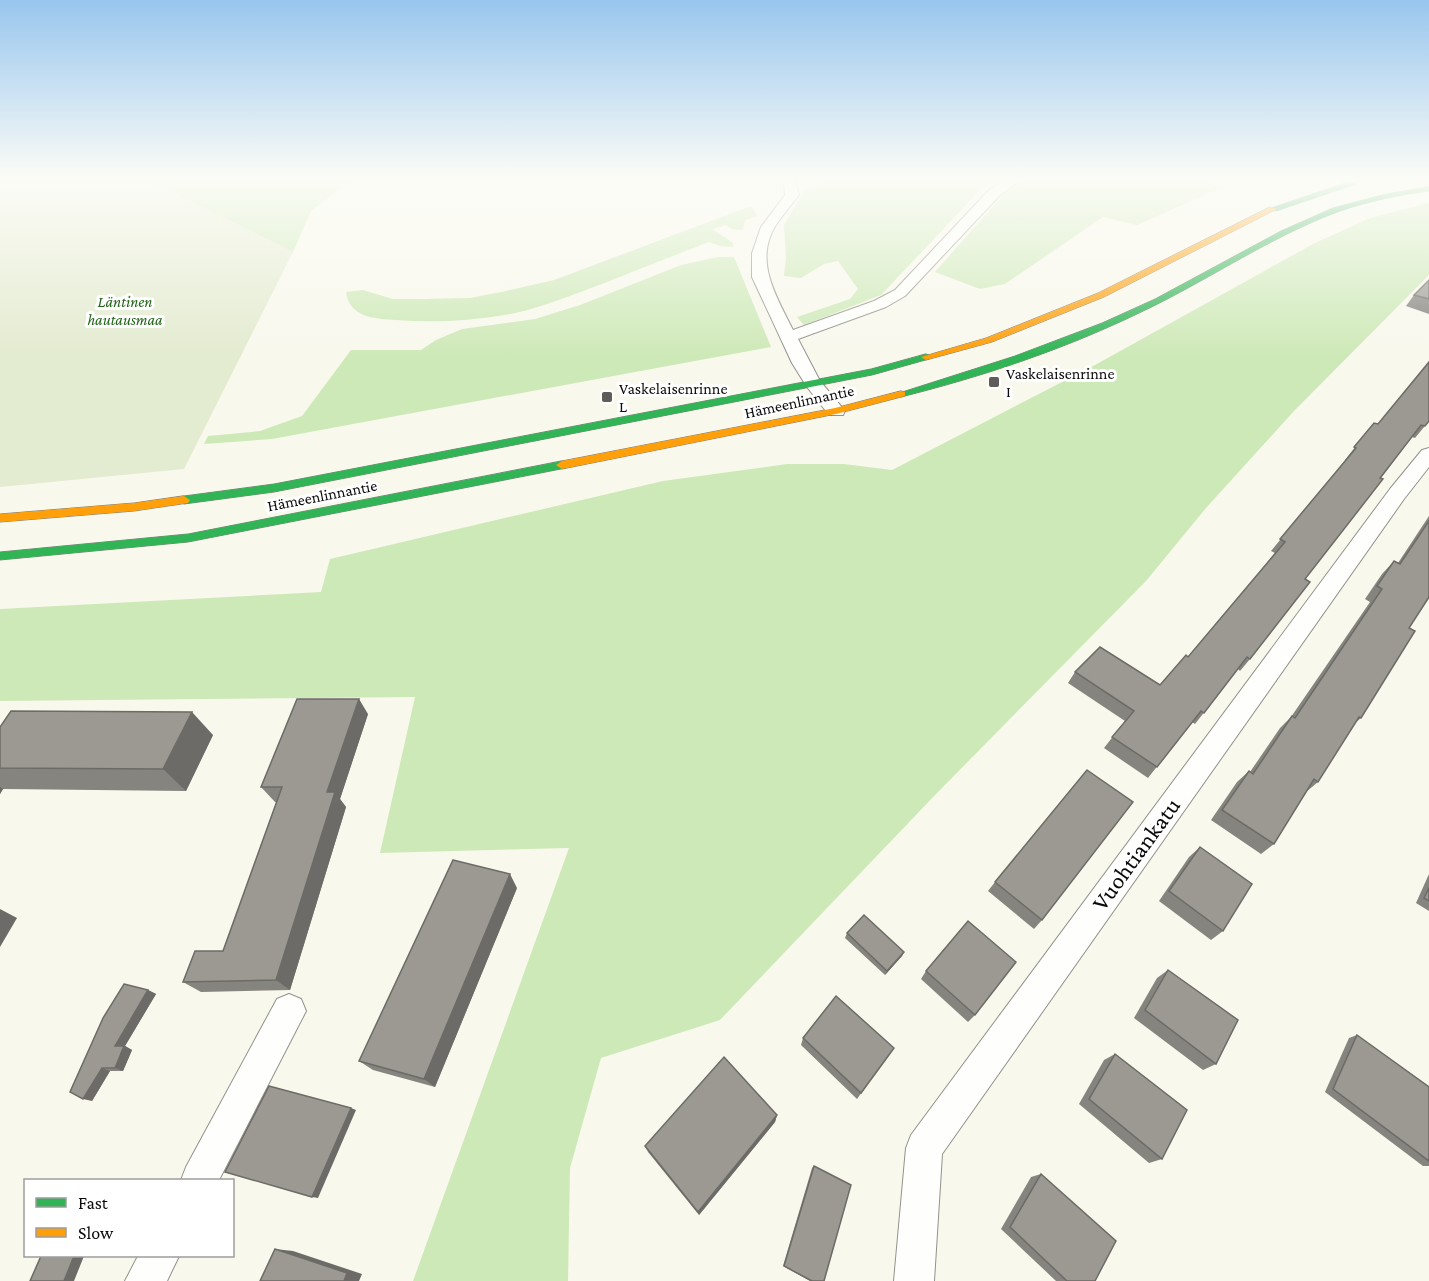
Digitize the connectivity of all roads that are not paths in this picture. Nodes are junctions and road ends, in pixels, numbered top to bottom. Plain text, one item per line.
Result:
1 (765, 237) edge
2 (953, 237) edge
3 (1217, 237) edge
4 (1281, 237) edge
5 (789, 337) junction
6 (813, 384) junction
7 (836, 411) junction
8 (1429, 454) edge
9 (0, 518) edge
10 (0, 556) edge
11 (289, 1011) dead end
12 (200, 1179) edge
13 (158, 1257) edge
14 (145, 1281) edge
15 (914, 1281) edge

1 - 5 street
2 - 5 street
3 - 6 main road, Hämeenlinnantie
4 - 7 main road, Hämeenlinnantie
5 - 6 street
6 - 7 street
6 - 9 main road, Hämeenlinnantie
7 - 10 main road, Hämeenlinnantie
8 - 15 street, Vuohtiankatu
11 - 12 street
13 - 14 street

